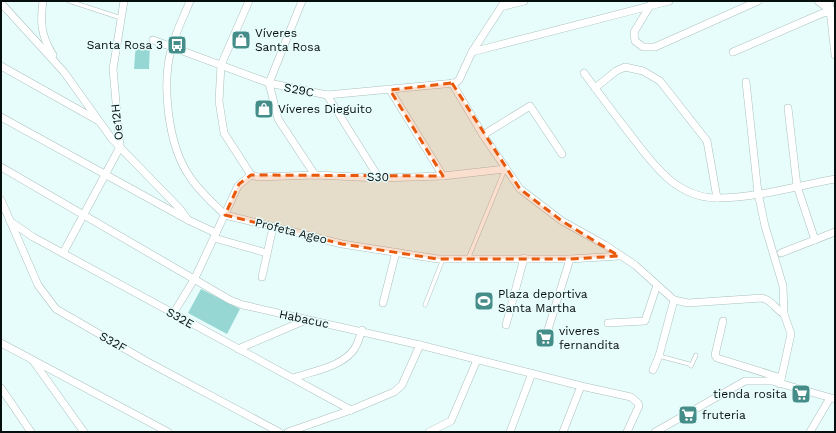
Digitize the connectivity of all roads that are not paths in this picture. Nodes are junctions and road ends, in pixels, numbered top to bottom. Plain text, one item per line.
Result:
1 (43, 1) edge
2 (69, 1) edge
3 (124, 1) edge
4 (190, 1) edge
5 (249, 1) edge
6 (302, 1) edge
7 (524, 1) edge
8 (669, 1) edge
9 (758, 1) edge
10 (818, 1) edge
11 (830, 1) edge
12 (1, 3) edge
13 (503, 4) edge
14 (651, 4) edge
15 (832, 10) edge
16 (121, 18) junction
17 (153, 40) dead end
18 (172, 47) junction
19 (472, 52) junction
20 (733, 52) dead end
21 (835, 55) edge
22 (221, 65) junction
23 (1, 66) edge
24 (64, 72) junction
25 (584, 73) dead end
26 (746, 82) dead end
27 (268, 83) junction
28 (452, 83) junction
29 (595, 88) junction
30 (390, 90) junction
31 (328, 95) junction
32 (788, 108) dead end
33 (1, 117) edge
34 (99, 121) junction
35 (483, 135) junction
36 (120, 147) junction
37 (562, 154) dead end
38 (1, 167) edge
39 (505, 169) junction
40 (105, 174) junction
41 (315, 174) junction
42 (252, 175) junction
43 (443, 176) junction
44 (379, 178) junction
45 (835, 179) edge
46 (797, 186) junction
47 (758, 193) junction
48 (718, 198) junction
49 (1, 200) edge
50 (83, 215) junction
51 (225, 215) junction
52 (188, 220) junction
53 (11, 222) junction
54 (273, 227) junction
55 (835, 232) edge
56 (215, 235) junction
57 (815, 240) junction
58 (396, 252) junction
59 (63, 253) junction
60 (267, 253) junction
61 (781, 253) dead end
62 (619, 256) junction
63 (524, 258) junction
64 (443, 259) junction
65 (468, 259) junction
66 (570, 259) junction
67 (262, 277) dead end
68 (195, 278) junction
69 (657, 285) junction
70 (674, 300) junction
71 (383, 303) dead end
72 (425, 305) dead end
73 (173, 314) junction
74 (784, 314) junction
75 (306, 320) junction
76 (723, 321) dead end
77 (608, 323) dead end
78 (506, 325) dead end
79 (362, 330) junction
80 (546, 336) dead end
81 (1, 343) edge
82 (420, 344) junction
83 (238, 349) junction
84 (696, 355) dead end
85 (659, 356) junction
86 (33, 360) junction
87 (477, 360) junction
88 (653, 370) dead end
89 (532, 373) junction
90 (293, 378) junction
91 (780, 381) junction
92 (581, 386) junction
93 (1, 388) edge
94 (832, 398) edge
95 (351, 410) junction
96 (31, 432) edge
97 (84, 432) edge
98 (168, 432) edge
99 (279, 432) edge
100 (288, 432) edge
101 (429, 432) edge
102 (510, 432) edge
103 (563, 432) edge
104 (627, 432) edge
105 (655, 432) edge
106 (810, 432) edge

1 - 24 street
2 - 16 lane
3 - 16 street, Oe12H
4 - 18 street
5 - 22 street
6 - 27 street
7 - 13 street
8 - 14 street
9 - 14 street
10 - 15 street
11 - 15 street
12 - 24 street
13 - 19 street
14 - 19 street
15 - 20 street
15 - 21 street
16 - 36 street, Oe12H
17 - 18 street, S29C
18 - 22 street, S29C
18 - 51 street
19 - 28 street
22 - 27 street, S29C
22 - 42 street
23 - 34 street
24 - 34 street
25 - 29 street
26 - 47 street
27 - 31 street, S29C
27 - 41 street
28 - 30 street, S29C
28 - 35 street
29 - 48 street
29 - 48 street
30 - 31 street, S29C
30 - 43 street
31 - 44 street
32 - 46 street
33 - 40 street
34 - 36 street
35 - 37 street
35 - 39 street
36 - 40 street, Oe12H
36 - 52 street
38 - 50 street, Habacuc
39 - 43 street, S30
39 - 62 street
39 - 65 lane
40 - 50 street, Oe12H
40 - 52 street
41 - 42 street, S30
41 - 44 street, S30
42 - 51 street
43 - 44 street, S30
45 - 46 street
46 - 47 street
46 - 57 street
47 - 48 street
47 - 74 street
49 - 53 street, S32F
50 - 59 street, Oe12H
50 - 68 street, Habacuc
51 - 54 street, Profeta Ageo
51 - 56 street
52 - 56 street
53 - 59 street, S32E
53 - 99 street, S32F
54 - 58 street, Profeta Ageo
54 - 60 street
55 - 57 street
56 - 60 street
56 - 68 street
57 - 61 street
58 - 64 street, Profeta Ageo
58 - 71 street
59 - 73 street, S32E
60 - 67 street
62 - 66 street, Profeta Ageo
62 - 69 street
63 - 65 street, Profeta Ageo
63 - 66 street, Profeta Ageo
63 - 78 street
64 - 65 street, Profeta Ageo
64 - 72 lane
66 - 80 street
68 - 73 street
68 - 75 street, Habacuc
69 - 70 street
69 - 77 street
70 - 74 street
70 - 85 street
73 - 83 street, S32E
74 - 91 street
75 - 79 street, Habacuc
75 - 83 street
76 - 91 street
79 - 82 street, Habacuc
79 - 90 street
81 - 86 street
82 - 87 street, Habacuc
82 - 95 street
83 - 90 street, S32E
84 - 85 lane
85 - 88 street
86 - 97 street
86 - 98 street
87 - 89 street, Habacuc
87 - 101 street
89 - 92 street, Habacuc
89 - 102 street
90 - 95 street, S32E
91 - 94 street
91 - 105 street
92 - 103 street
92 - 104 street, Habacuc
93 - 96 street
94 - 106 street
95 - 100 street

